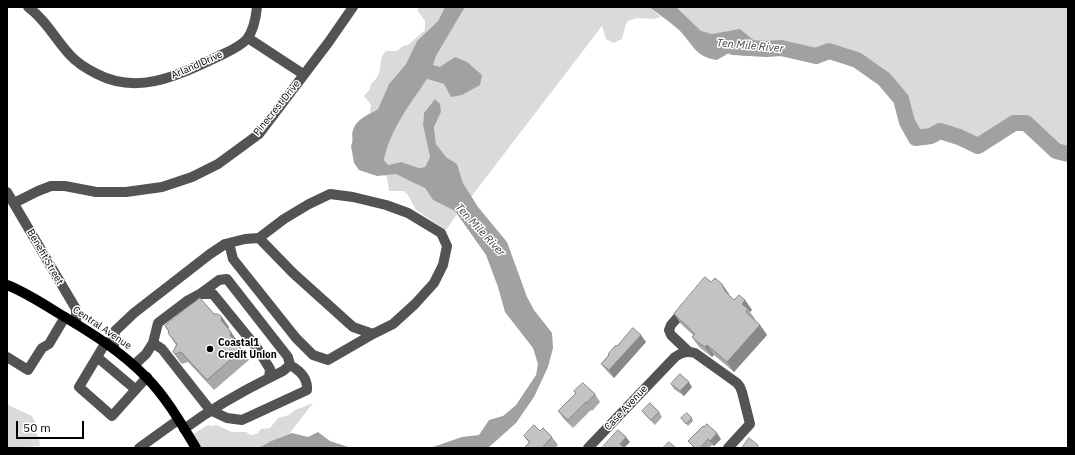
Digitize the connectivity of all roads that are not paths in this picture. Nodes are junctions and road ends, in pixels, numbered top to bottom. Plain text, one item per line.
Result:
1 (28, 7) edge
2 (257, 7) edge
3 (353, 7) edge
4 (248, 38) junction
5 (303, 74) junction
6 (7, 192) edge
7 (14, 203) junction
8 (259, 238) junction
9 (229, 243) junction
10 (7, 285) edge
11 (200, 294) junction
12 (689, 303) edge
13 (65, 317) junction
14 (76, 324) junction
15 (373, 334) junction
16 (152, 343) junction
17 (110, 345) junction
18 (689, 352) junction
19 (7, 357) edge
20 (97, 357) junction
21 (134, 365) junction
22 (290, 365) junction
23 (146, 377) junction
24 (269, 378) junction
25 (135, 389) junction
26 (210, 410) junction
27 (181, 425) junction
28 (139, 448) edge
29 (196, 448) edge
30 (588, 448) edge
31 (728, 448) edge

1 - 4 street, Arland Drive
2 - 4 street
3 - 5 street, Pinecrest Drive
4 - 5 street
5 - 7 street, Pinecrest Drive
6 - 7 street, Benefit Street
7 - 14 street, Benefit Street
8 - 9 street
8 - 15 street
8 - 15 street
9 - 15 street
9 - 17 street
10 - 13 main road, Central Avenue
11 - 16 street
11 - 22 street
11 - 24 street
12 - 18 street
13 - 14 main road, Central Avenue
13 - 19 street
14 - 17 main road, Central Avenue
16 - 21 street
16 - 26 street
17 - 20 street
17 - 21 main road, Central Avenue
18 - 30 street, Case Avenue
18 - 31 street
20 - 25 street
20 - 25 street
21 - 23 main road, Central Avenue
22 - 24 street
22 - 26 street
23 - 25 street
23 - 27 main road, Central Avenue
24 - 26 street
26 - 27 street
27 - 28 street
27 - 29 main road, Central Avenue

